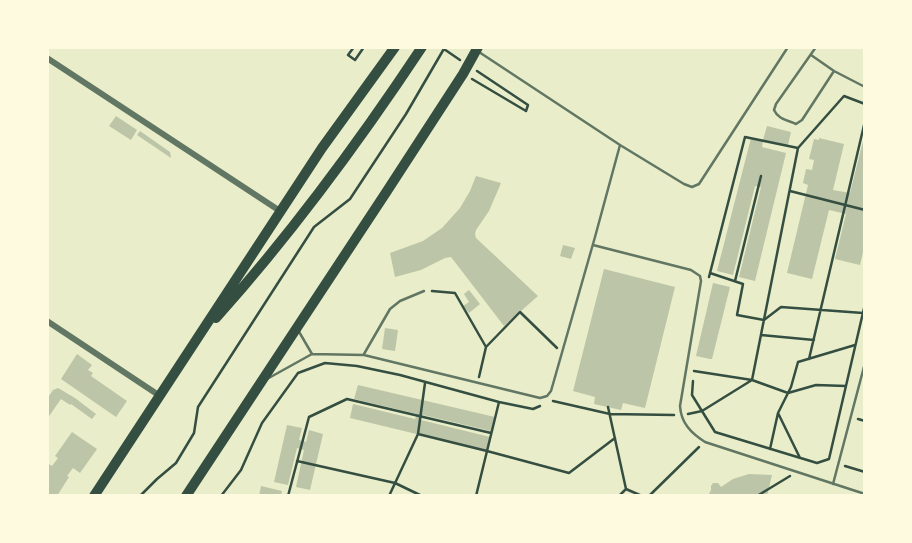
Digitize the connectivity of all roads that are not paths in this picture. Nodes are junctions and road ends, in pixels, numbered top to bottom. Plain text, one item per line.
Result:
1 (395, 47) edge
2 (422, 47) edge
3 (788, 47) edge
4 (816, 47) edge
5 (477, 49) edge
6 (811, 55) junction
7 (47, 58) edge
8 (834, 71) junction
9 (865, 87) edge
10 (620, 145) junction
11 (280, 211) junction
12 (593, 245) junction
13 (424, 291) road end
14 (47, 321) edge
15 (296, 326) junction
16 (195, 342) junction
17 (312, 354) junction
18 (364, 355) junction
19 (865, 363) edge
20 (259, 383) junction
21 (160, 396) junction
22 (833, 484) junction
23 (865, 494) edge
24 (94, 496) edge
25 (186, 496) edge

1 - 11 highway
2 - 16 highway
3 - 10 lane
4 - 6 lane
5 - 10 lane
5 - 15 highway
6 - 8 lane
6 - 8 lane
7 - 11 street
8 - 9 lane
10 - 12 lane
11 - 16 highway
12 - 18 lane
12 - 22 lane
13 - 18 lane
14 - 21 street
15 - 17 lane
15 - 20 highway
16 - 21 highway
17 - 18 lane
17 - 20 lane
19 - 22 lane
20 - 25 highway
21 - 24 highway
22 - 23 lane

